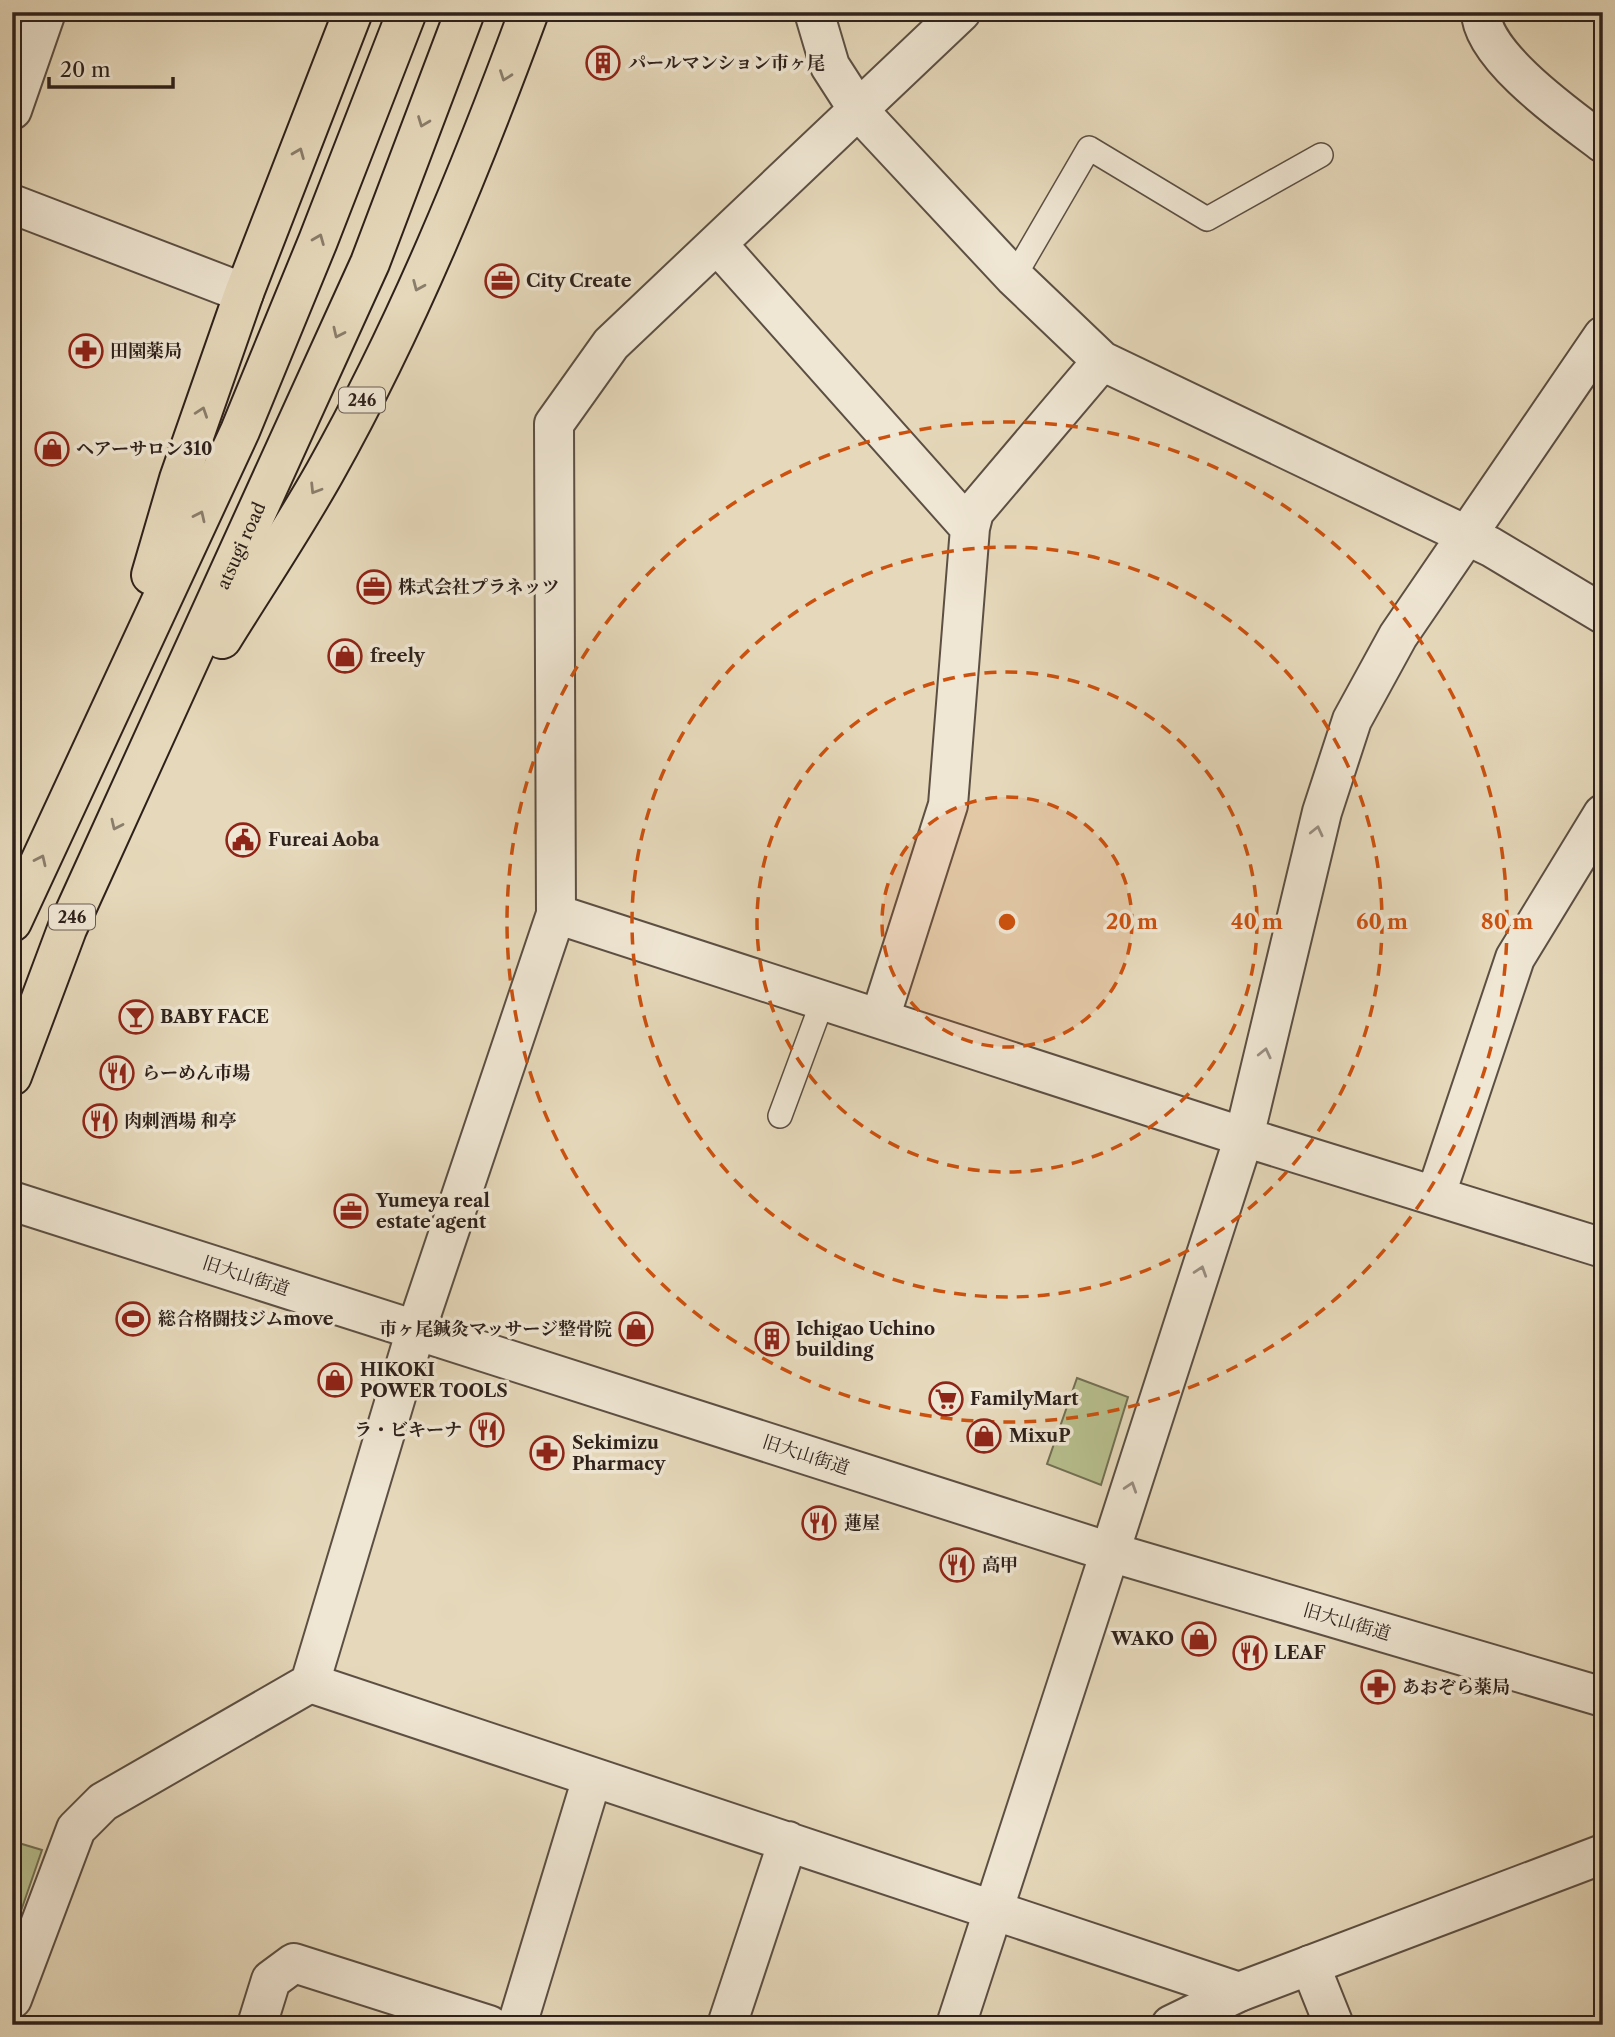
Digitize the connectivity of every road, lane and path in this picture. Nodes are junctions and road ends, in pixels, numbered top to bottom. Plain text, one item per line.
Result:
1 (46, 12) edge
2 (353, 12) edge
3 (407, 12) edge
4 (465, 12) edge
5 (529, 12) edge
6 (814, 12) edge
7 (961, 12) edge
8 (1478, 15) edge
9 (12, 110) edge
10 (859, 111) junction
11 (1603, 143) edge
12 (1321, 155) dead end
13 (12, 204) edge
14 (717, 244) junction
15 (1014, 277) junction
16 (244, 293) junction
17 (1603, 336) edge
18 (1102, 361) junction
19 (970, 528) junction
20 (1466, 537) junction
21 (1603, 614) edge
22 (119, 688) junction
23 (145, 763) junction
24 (1603, 814) edge
25 (556, 914) junction
26 (12, 922) edge
27 (823, 1000) junction
28 (880, 1018) junction
29 (12, 1076) edge
30 (780, 1116) dead end
31 (1244, 1137) junction
32 (1436, 1194) junction
33 (12, 1201) edge
34 (1603, 1248) edge
35 (416, 1330) junction
36 (1110, 1552) junction
37 (310, 1683) junction
38 (1603, 1698) edge
39 (592, 1778) junction
40 (788, 1841) junction
41 (1603, 1854) edge
42 (992, 1908) junction
43 (1310, 1965) junction
44 (1239, 1992) junction
45 (12, 1999) edge
46 (257, 2025) edge
47 (489, 2025) edge
48 (517, 2025) edge
49 (727, 2025) edge
50 (956, 2025) edge
51 (1171, 2025) edge
52 (1334, 2025) edge

1 - 9 street
16 -> 2 highway
22 -> 3 highway
4 -> 23 highway, atsugi road / 246
5 -> 23 highway, 246
6 - 10 street
7 - 10 street
8 - 11 street
10 - 14 street
10 - 15 street
12 - 15 lane
13 - 16 street
14 - 19 street
14 - 25 street
15 - 18 street
22 -> 16 highway
17 - 20 street
18 - 19 street
18 - 20 street
19 - 28 street
20 - 21 street
31 -> 20 street
26 -> 22 highway
23 -> 29 highway, atsugi road / 246
24 - 32 street
25 - 27 street
25 - 35 street
27 - 28 street
27 - 30 lane
28 - 31 street
31 - 32 street
36 -> 31 street
32 - 34 street
33 - 35 street, 旧大山街道
35 - 36 street, 旧大山街道
35 - 37 street
36 - 38 street, 旧大山街道
36 - 42 street
37 - 39 street
37 - 45 street
39 - 40 street
39 - 48 street
40 - 42 street
40 - 49 street
41 - 43 street
42 - 44 street
42 - 50 street
43 - 44 street
43 - 52 street
44 - 51 street
46 - 47 street

